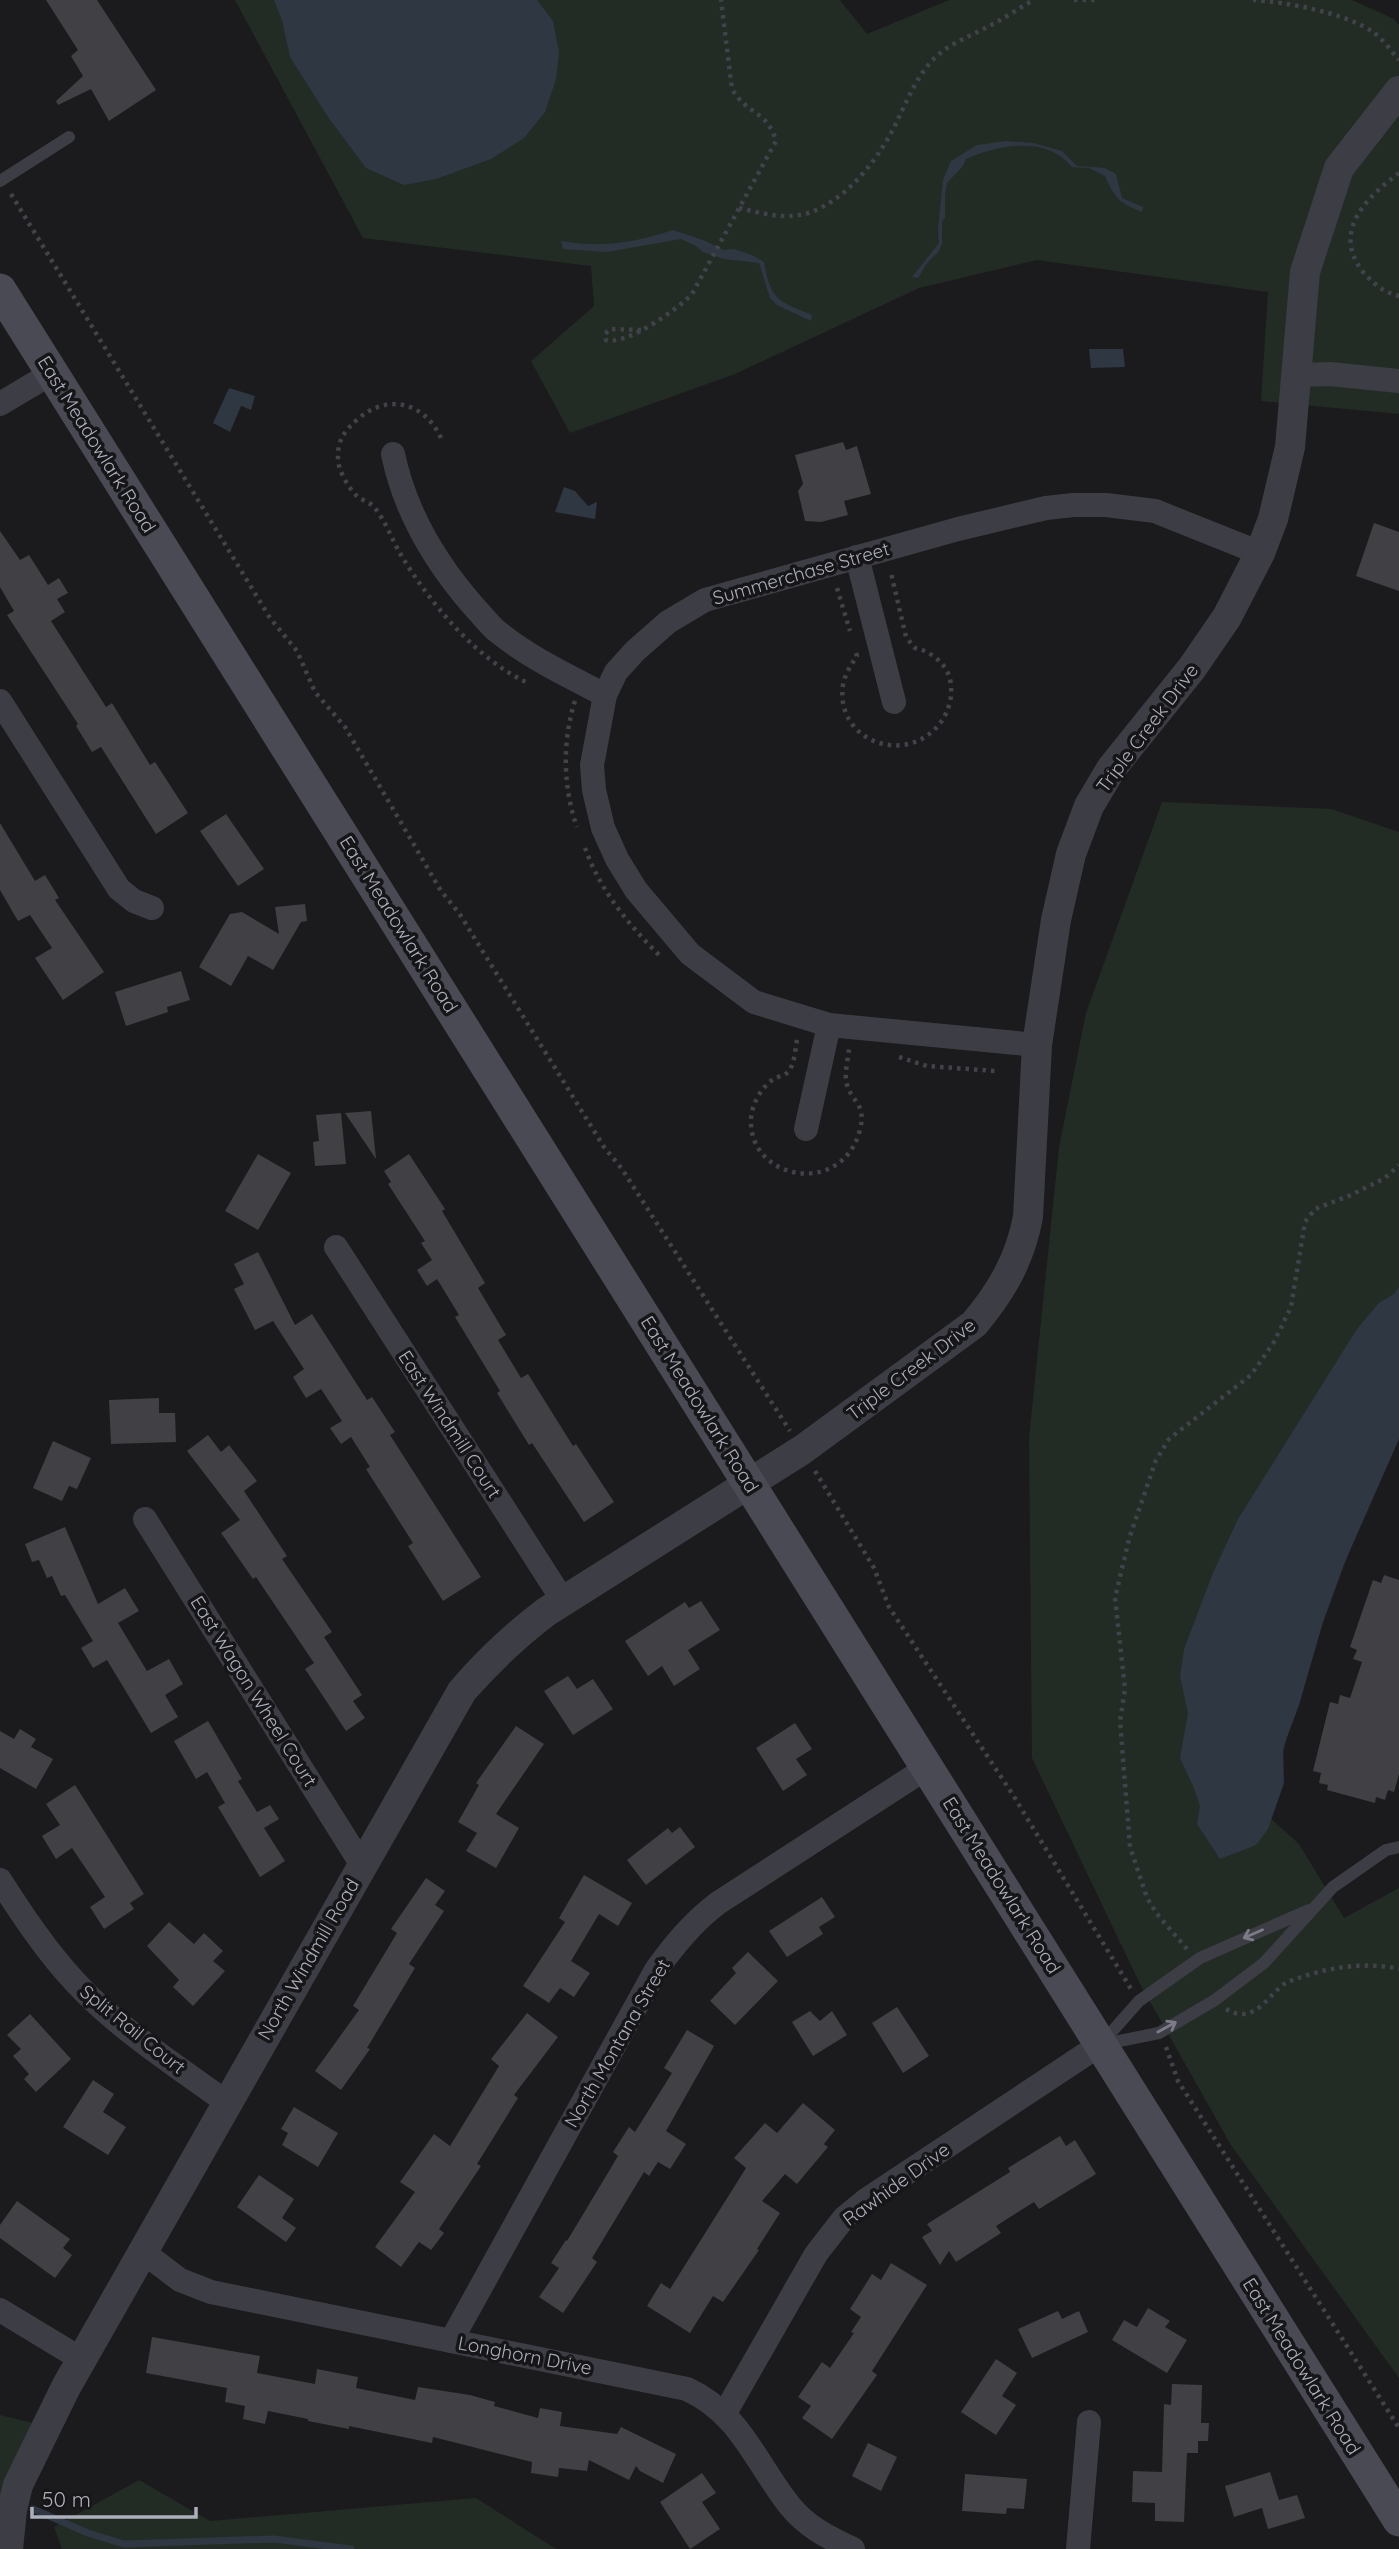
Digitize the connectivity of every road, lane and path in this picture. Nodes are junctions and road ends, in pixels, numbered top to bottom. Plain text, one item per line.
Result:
1 (722, 0) edge
2 (1034, 0) edge
3 (1074, 0) edge
4 (1099, 0) edge
5 (1253, 0) edge
6 (1399, 60) edge
7 (1399, 91) edge
8 (69, 137) dead end
9 (1399, 173) edge
10 (1, 180) edge
11 (740, 208) junction
12 (0, 290) edge
13 (1399, 296) edge
14 (641, 330) junction
15 (52, 373) junction
16 (1297, 374) junction
17 (1399, 381) edge
18 (0, 404) edge
19 (393, 454) dead end
20 (1260, 553) junction
21 (857, 557) junction
22 (583, 684) junction
23 (605, 695) junction
24 (0, 701) edge
25 (894, 702) dead end
26 (580, 835) dead end
27 (584, 846) dead end
28 (152, 908) dead end
29 (664, 961) dead end
30 (828, 1035) junction
31 (788, 1036) dead end
32 (1037, 1045) junction
33 (862, 1049) dead end
34 (889, 1053) dead end
35 (995, 1071) dead end
36 (806, 1129) dead end
37 (1399, 1165) edge
38 (336, 1247) dead end
39 (788, 1428) dead end
40 (818, 1475) dead end
41 (750, 1483) junction
42 (145, 1519) dead end
43 (564, 1602) junction
44 (928, 1767) junction
45 (1399, 1847) edge
46 (362, 1865) junction
47 (0, 1880) edge
48 (1316, 1908) junction
49 (1195, 1962) junction
50 (1399, 1969) edge
51 (1218, 1997) junction
52 (1139, 2001) junction
53 (1159, 2033) junction
54 (1101, 2044) junction
55 (226, 2102) junction
56 (142, 2251) junction
57 (0, 2309) edge
58 (451, 2341) junction
59 (81, 2359) junction
60 (725, 2413) junction
61 (1089, 2422) dead end
62 (1399, 2428) edge
63 (1399, 2520) edge
64 (8, 2549) edge
65 (853, 2549) edge
66 (1078, 2549) edge

1 - 11 path
2 - 11 path
3 - 4 path
5 - 6 path
7 - 16 street, Triple Creek Drive
8 - 10 lane
9 - 13 path
10 - 39 path
11 - 14 path
12 - 15 main road, East Meadowlark Road
14 - 14 path
15 - 18 street
15 - 41 main road, East Meadowlark Road
16 - 17 street
16 - 20 street, Triple Creek Drive
19 - 22 street
20 - 21 street, Summerchase Street
20 - 32 street, Triple Creek Drive
21 - 23 street, Summerchase Street
21 - 25 street
22 - 23 street
22 - 26 path
23 - 30 street, Summerchase Street
24 - 28 street
27 - 29 path
30 - 31 path
30 - 32 street, Summerchase Street
30 - 33 path
30 - 36 street
32 - 41 street, Triple Creek Drive
34 - 35 path
37 - 49 path
38 - 43 street, East Windmill Court
40 - 52 path
41 - 43 street, North Windmill Road
41 - 44 main road, East Meadowlark Road
42 - 46 street, East Wagon Wheel Court
43 - 46 street, North Windmill Road
44 - 54 main road, East Meadowlark Road
44 - 58 street, North Montana Street
45 - 48 lane
46 - 55 street, North Windmill Road
47 - 55 street, Split Rail Court
48 -> 49 lane
48 - 51 lane
49 - 52 lane
50 - 51 path
53 -> 51 lane
52 - 54 lane
53 - 54 lane
53 - 62 path
54 - 60 street, Rawhide Drive
54 - 63 main road, East Meadowlark Road
55 - 56 street, North Windmill Road
56 - 58 street, Longhorn Drive
56 - 59 street, North Windmill Road
57 - 59 street
58 - 60 street, Longhorn Drive
59 - 64 street, North Windmill Road
60 - 65 street, Longhorn Drive
61 - 66 street

